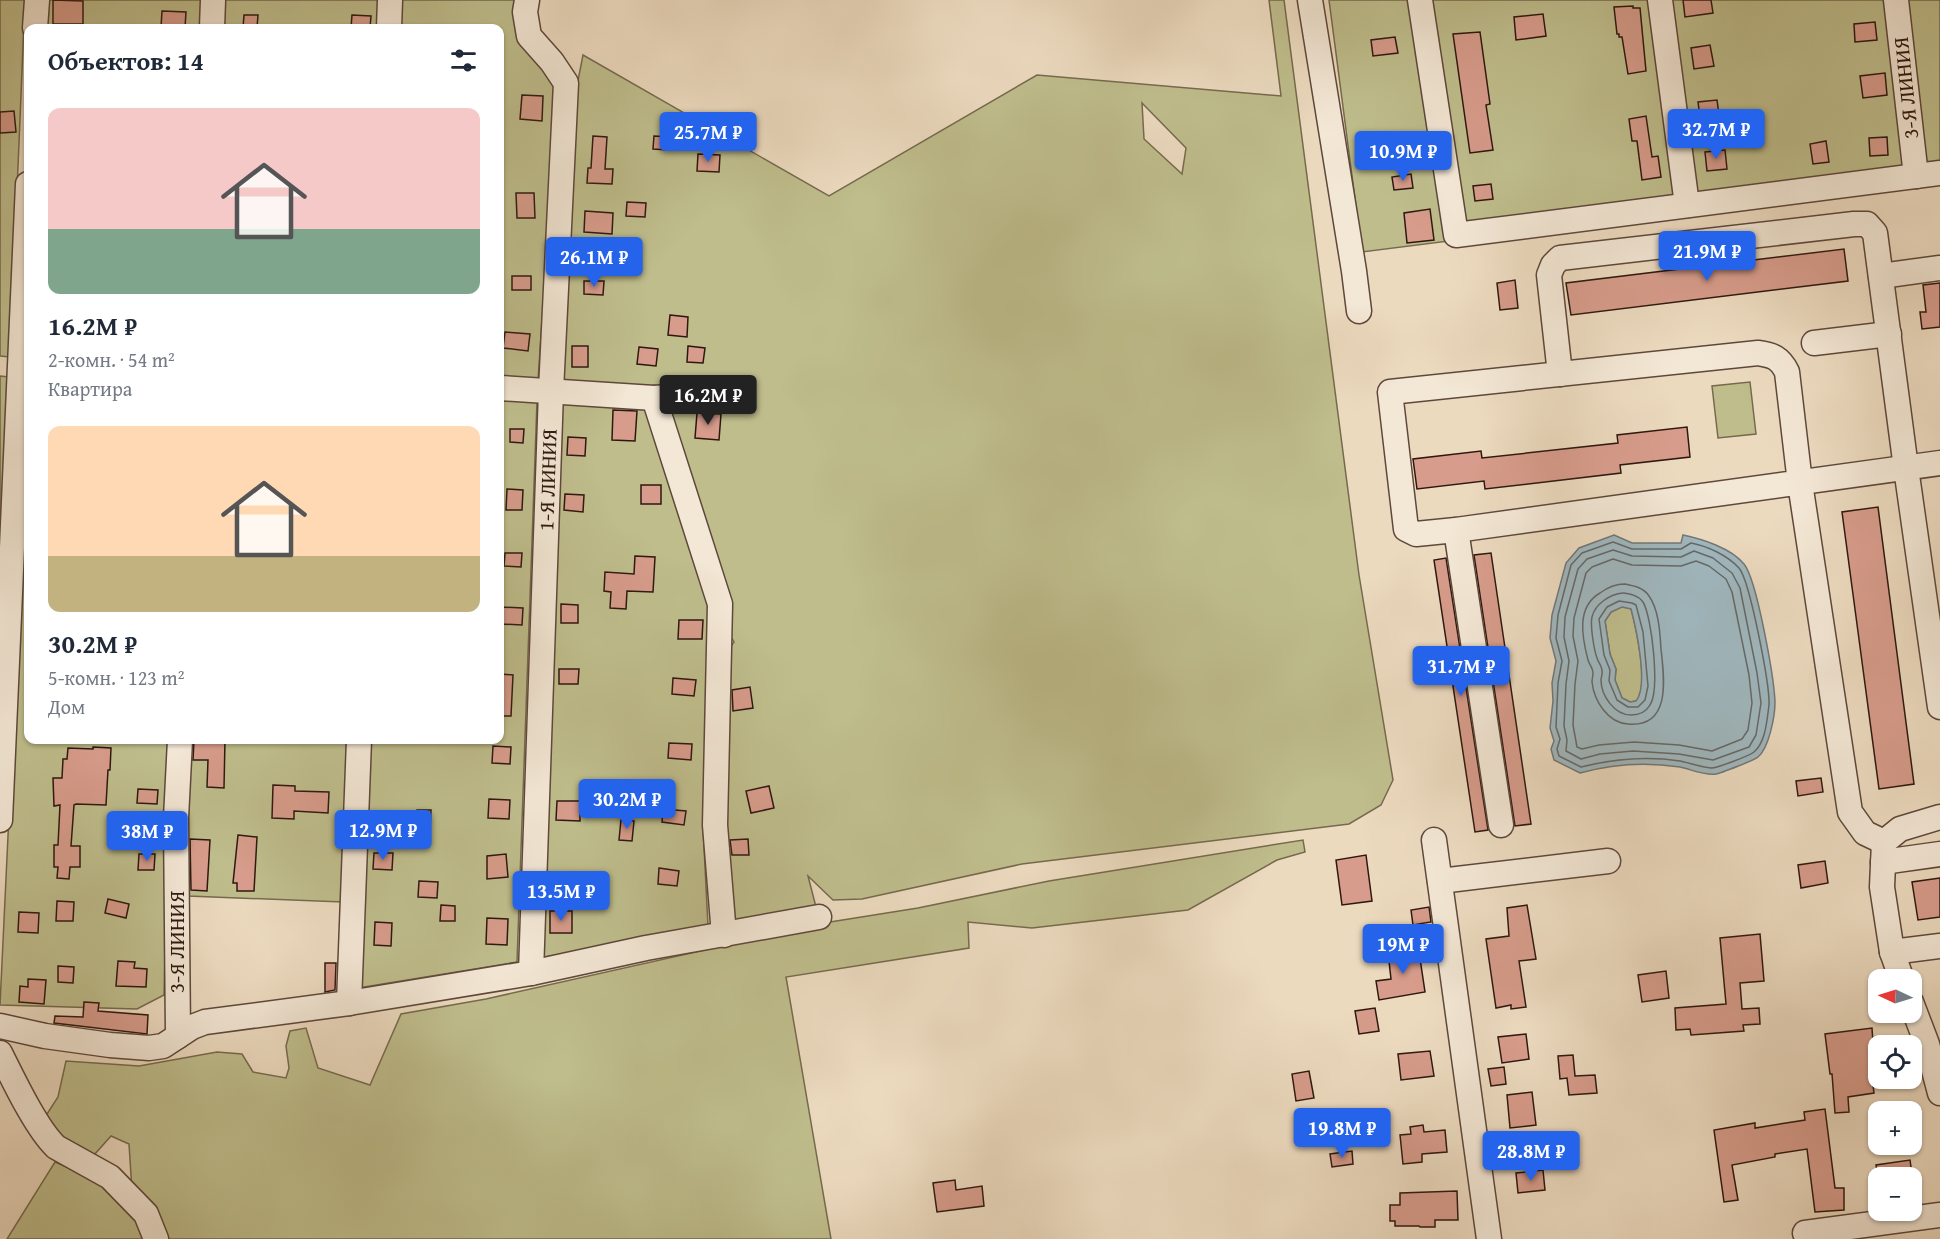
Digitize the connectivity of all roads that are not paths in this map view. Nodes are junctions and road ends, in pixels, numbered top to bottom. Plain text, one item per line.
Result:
1 (37, 0) edge
2 (213, 0) edge
3 (390, 0) edge
4 (527, 0) edge
5 (1310, 0) edge
6 (1420, 0) edge
7 (1660, 0) edge
8 (1896, 0) edge
9 (36, 24) edge
10 (212, 24) edge
11 (389, 24) edge
12 (1928, 174) edge
13 (1687, 205) junction
14 (24, 245) edge
15 (1940, 268) edge
16 (1881, 276) junction
17 (1359, 311) dead end
18 (1889, 334) junction
19 (1814, 343) dead end
20 (16, 368) edge
21 (1560, 374) junction
22 (504, 388) edge
23 (551, 391) junction
24 (696, 395) dead end
25 (654, 398) junction
26 (1940, 463) edge
27 (1906, 468) junction
28 (1800, 483) junction
29 (1456, 530) junction
30 (1940, 707) edge
31 (180, 744) edge
32 (359, 744) edge
33 (1940, 817) edge
34 (0, 820) edge
35 (1501, 825) dead end
36 (1434, 840) dead end
37 (1883, 852) junction
38 (1940, 854) edge
39 (1608, 861) dead end
40 (1440, 881) junction
41 (819, 917) dead end
42 (724, 935) junction
43 (1940, 946) edge
44 (1892, 952) junction
45 (1898, 969) edge
46 (531, 973) junction
47 (350, 1004) junction
48 (1920, 1023) edge
49 (0, 1026) edge
50 (178, 1036) junction
51 (1932, 1049) edge
52 (0, 1053) edge
53 (1940, 1093) edge
54 (1940, 1215) edge
55 (1805, 1233) dead end
56 (156, 1239) edge
57 (1489, 1239) edge

1 - 9 street
2 - 10 street
3 - 11 street
4 - 23 street, 1-Я ЛИНИЯ
5 - 17 street
6 - 13 street
7 - 13 street
8 - 12 street, 3-Я ЛИНИЯ
12 - 13 street
14 - 20 street
15 - 16 street
16 - 18 street
16 - 21 street
18 - 19 street
18 - 27 street
20 - 34 street
21 - 28 street
21 - 29 street
22 - 23 street
23 - 25 street
23 - 46 street, 1-Я ЛИНИЯ
24 - 25 street
25 - 42 street
26 - 27 street
27 - 28 street
27 - 30 street
28 - 29 street
28 - 37 street
29 - 35 street
31 - 50 street, 3-Я ЛИНИЯ
32 - 47 street
33 - 37 street
36 - 40 street
37 - 38 street
37 - 44 street
39 - 40 street
40 - 57 street
41 - 42 street
42 - 46 street
43 - 44 street
44 - 45 street
46 - 47 street
47 - 50 street
48 - 51 street
49 - 50 street
51 - 53 street
52 - 56 street
54 - 55 street

